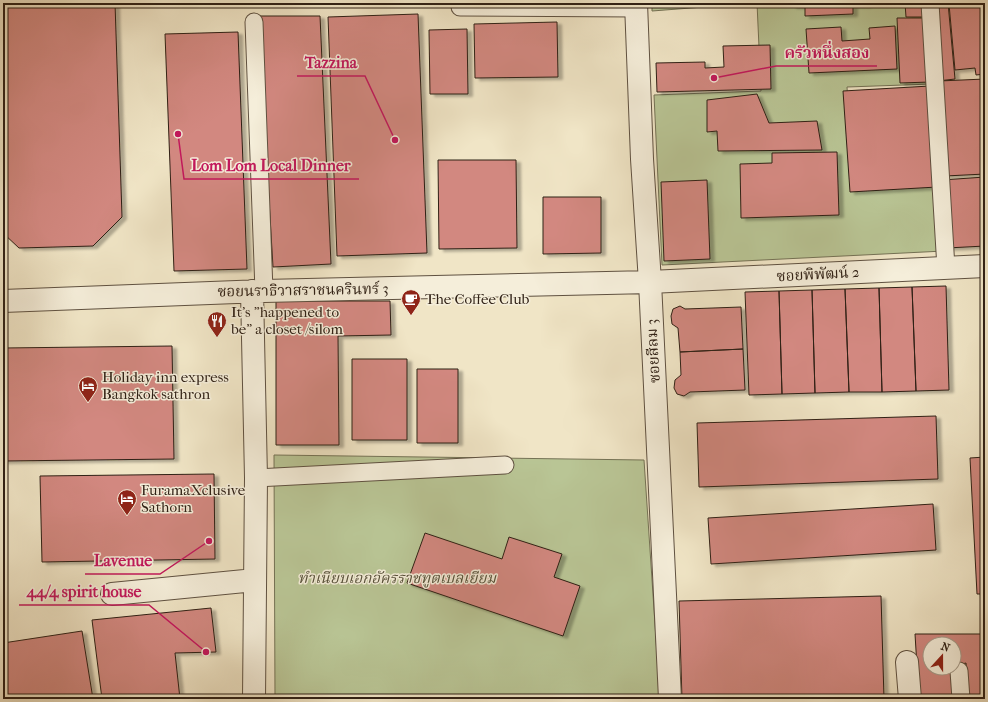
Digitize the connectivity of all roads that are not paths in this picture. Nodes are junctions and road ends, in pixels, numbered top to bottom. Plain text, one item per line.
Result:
1 (930, 3) edge
2 (636, 6) edge
3 (460, 7) dead end
4 (254, 22) dead end
5 (985, 266) edge
6 (946, 268) junction
7 (650, 282) junction
8 (258, 291) junction
9 (3, 301) edge
10 (505, 465) dead end
11 (256, 478) junction
12 (255, 580) junction
13 (112, 594) dead end
14 (907, 662) dead end
15 (959, 676) edge
16 (254, 699) edge
17 (670, 699) edge
18 (910, 699) edge
19 (961, 699) edge

1 - 6 lane
2 - 3 lane
2 - 7 street, ซอยสีลม 3
4 - 8 lane
5 - 6 street, ซอยพิพัฒน์ 2
6 - 7 street, ซอยพิพัฒน์ 2
7 - 8 street, ซอยนราธิวาสราชนครินทร์ 3
7 - 17 street, ซอยสีลม 3
8 - 9 street, ซอยนราธิวาสราชนครินทร์ 3
8 - 11 street
10 - 11 lane
11 - 12 street
12 - 13 street
12 - 16 street
14 - 18 street
15 - 19 lane

